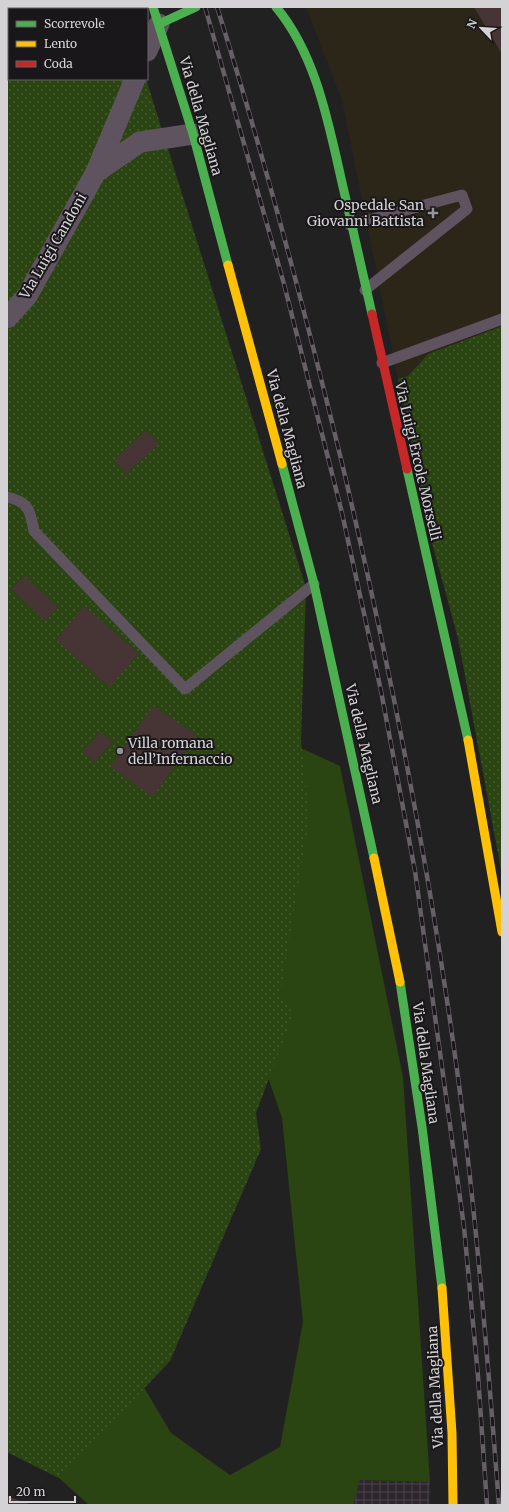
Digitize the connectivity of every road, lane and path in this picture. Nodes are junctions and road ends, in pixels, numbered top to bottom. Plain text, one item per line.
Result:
1 (196, 7) edge
2 (276, 7) edge
3 (156, 16) edge
4 (148, 47) edge
5 (135, 80) edge
6 (193, 134) junction
7 (96, 172) junction
8 (350, 225) junction
9 (365, 290) junction
10 (7, 318) edge
11 (502, 318) edge
12 (382, 363) junction
13 (7, 497) edge
14 (314, 584) junction
15 (502, 932) edge
16 (453, 1505) edge

1 - 3 main road
2 - 8 main road, Via Luigi Ercole Morselli
3 - 4 street
3 - 6 main road, Via della Magliana
5 - 7 street, Via Luigi Candoni
6 - 7 street, Via Luigi Candoni
6 - 14 main road, Via della Magliana
7 - 10 street, Via Luigi Candoni
8 - 9 main road, Via Luigi Ercole Morselli
8 - 9 lane
9 - 12 main road, Via Luigi Ercole Morselli
11 - 12 lane
12 - 15 main road, Via Luigi Ercole Morselli
13 - 14 lane
14 - 16 main road, Via della Magliana

